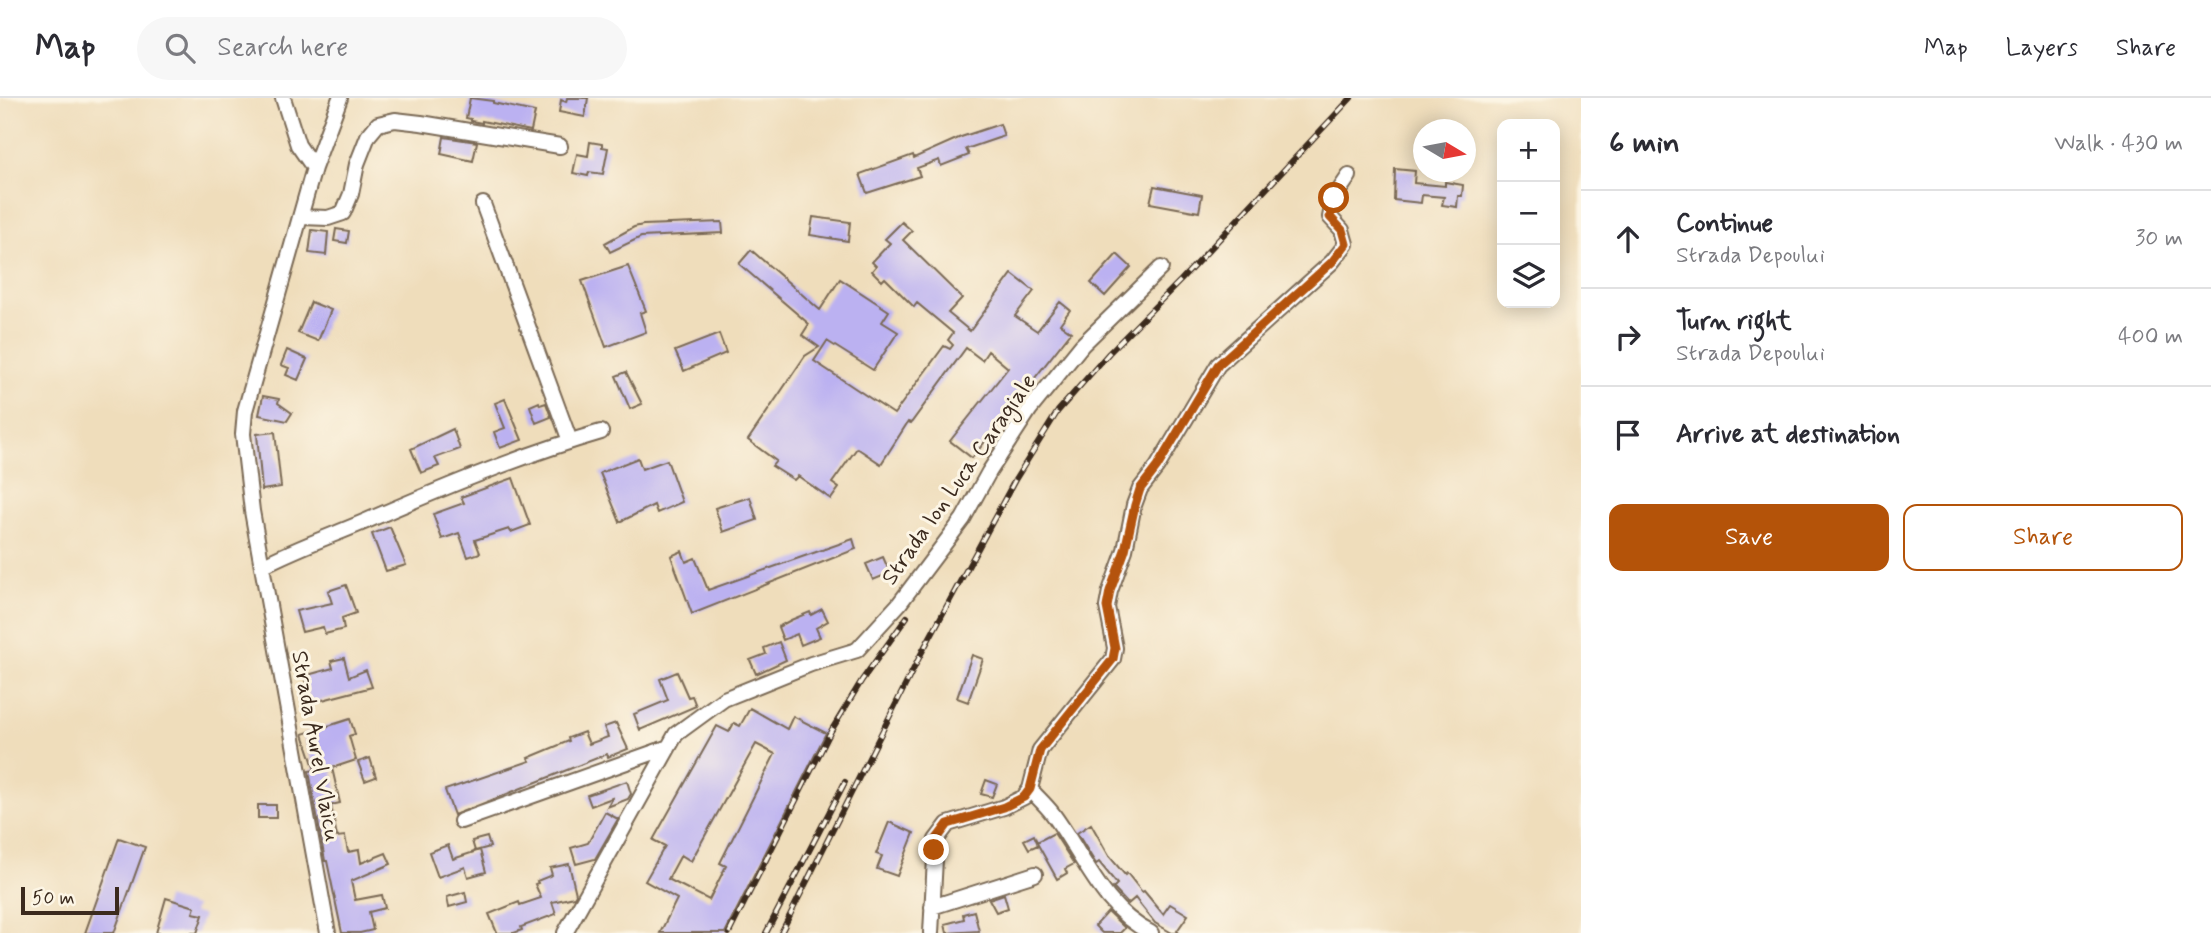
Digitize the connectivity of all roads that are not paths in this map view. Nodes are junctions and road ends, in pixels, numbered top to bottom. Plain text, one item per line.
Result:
1 (283, 98) edge
2 (340, 98) edge
3 (560, 146) dead end
4 (314, 168) junction
5 (1349, 176) dead end
6 (484, 204) dead end
7 (302, 217) junction
8 (1161, 268) dead end
9 (601, 432) dead end
10 (570, 441) junction
11 (262, 566) junction
12 (666, 748) junction
13 (1030, 789) junction
14 (461, 821) dead end
15 (1035, 874) dead end
16 (932, 907) junction
17 (566, 930) edge
18 (328, 933) edge
19 (552, 933) edge
20 (931, 933) edge
21 (1151, 933) edge

1 - 4 street
2 - 4 street, Strada Aurel Vlaicu
3 - 7 street
4 - 7 street, Strada Aurel Vlaicu
5 - 13 street
6 - 10 street
7 - 11 street, Strada Aurel Vlaicu
8 - 12 street, Strada Ion Luca Caragiale
9 - 10 street
10 - 11 street
11 - 18 street, Strada Aurel Vlaicu
12 - 14 street, Strada Ion Luca Caragiale
12 - 17 street, Strada Ion Luca Caragiale
13 - 16 street
13 - 21 street
15 - 16 street
16 - 20 street
17 - 19 street

